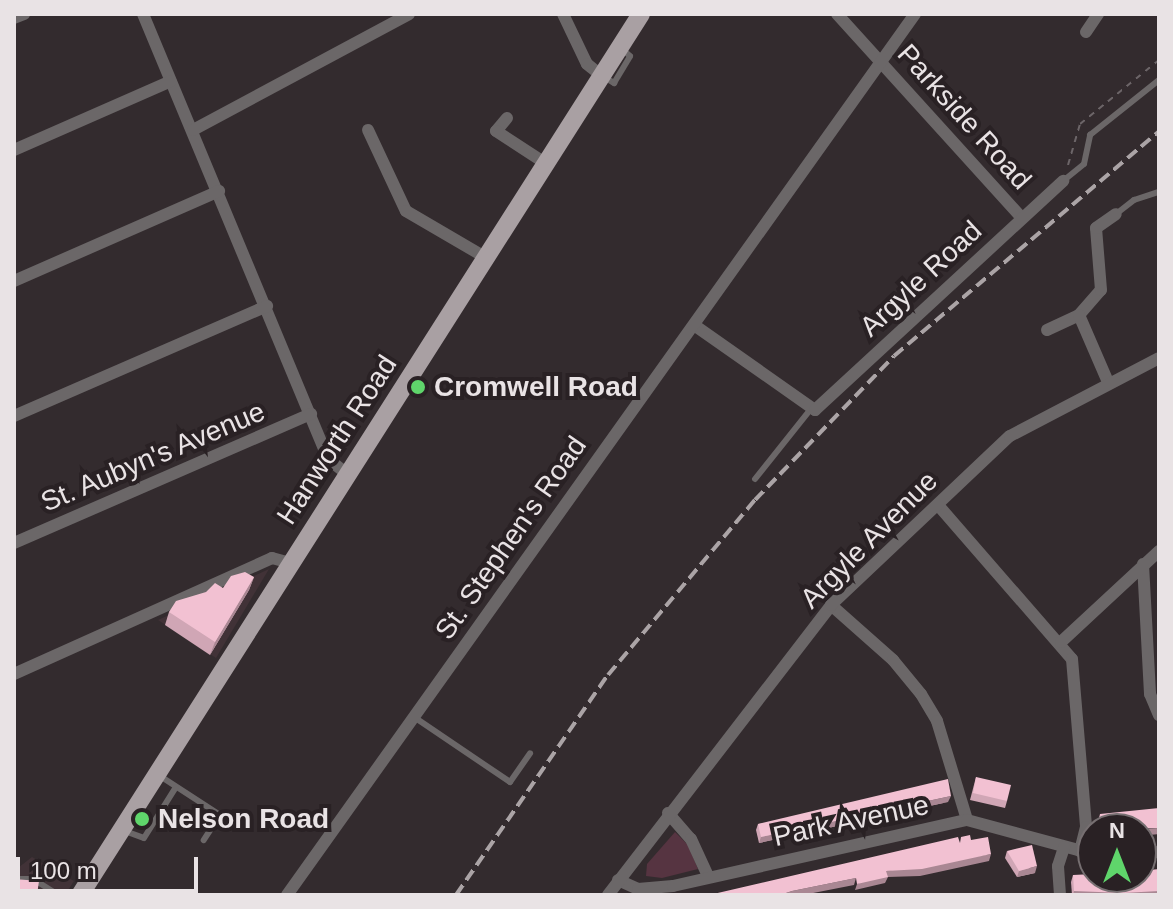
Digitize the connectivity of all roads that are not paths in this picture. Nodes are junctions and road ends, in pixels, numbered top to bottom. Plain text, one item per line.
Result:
1 (24, 14) edge
2 (143, 14) edge
3 (409, 14) edge
4 (563, 14) edge
5 (641, 14) edge
6 (837, 14) edge
7 (915, 14) edge
8 (1098, 14) edge
9 (14, 18) edge
10 (1086, 32) dead end
11 (882, 62) junction
12 (602, 76) junction
13 (1159, 80) edge
14 (171, 81) junction
15 (507, 118) dead end
16 (193, 130) junction
17 (368, 130) dead end
18 (14, 150) edge
19 (545, 163) junction
20 (1063, 181) joint
21 (219, 191) junction
22 (1159, 192) edge
23 (1116, 214) joint
24 (1022, 218) junction
25 (488, 259) junction
26 (14, 281) edge
27 (267, 306) junction
28 (1079, 315) junction
29 (694, 325) junction
30 (1047, 330) dead end
31 (1159, 358) edge
32 (1108, 382) junction
33 (810, 410) junction
34 (311, 414) junction
35 (14, 416) edge
36 (347, 474) junction
37 (755, 479) dead end
38 (938, 505) junction
39 (14, 543) edge
40 (1159, 551) edge
41 (291, 563) junction
42 (1143, 564) junction
43 (831, 605) junction
44 (1061, 642) junction
45 (14, 674) edge
46 (1159, 715) edge
47 (414, 717) junction
48 (530, 753) dead end
49 (156, 774) junction
50 (176, 787) junction
51 (668, 813) junction
52 (1085, 813) edge
53 (967, 820) junction
54 (121, 830) junction
55 (204, 840) dead end
56 (1064, 847) junction
57 (1077, 850) edge
58 (708, 876) junction
59 (14, 879) edge
60 (618, 880) junction
61 (59, 895) edge
62 (80, 895) edge
63 (287, 895) edge
64 (608, 895) edge
65 (1060, 895) edge

1 - 9 street
2 - 14 street
3 - 16 street
4 - 12 street
5 - 12 main road, Hanworth Road
6 - 11 street, Parkside Road
7 - 11 street, St. Stephen's Road
8 - 10 street
11 - 24 street, Parkside Road
11 - 29 street, St. Stephen's Road
12 - 19 main road, Hanworth Road
13 - 20 lane
14 - 16 street
14 - 18 street
15 - 19 street
16 - 21 street
17 - 25 street
19 - 25 main road, Hanworth Road
20 - 24 street, Argyle Road
21 - 26 street
21 - 27 street
22 - 23 lane
23 - 28 street
24 - 33 street, Argyle Road
25 - 36 main road, Hanworth Road
27 - 34 street
27 - 35 street
28 - 30 street
28 - 32 street
29 - 33 street
29 - 47 street, St. Stephen's Road
31 - 32 street, Argyle Avenue
32 - 38 street, Argyle Avenue
33 - 37 lane
34 - 36 street
34 - 39 street, St. Aubyn's Avenue
36 - 41 main road, Hanworth Road
38 - 43 street, Argyle Avenue
38 - 44 street
40 - 42 street
41 - 45 street
41 - 49 main road, Hanworth Road
42 - 44 street
42 - 46 street
43 - 51 street, Argyle Avenue
43 - 53 street
44 - 52 street
47 - 48 lane
47 - 63 street, St. Stephen's Road
49 - 50 lane
49 - 54 main road, Hanworth Road
50 - 54 lane
50 - 55 lane
51 - 58 street
51 - 60 street, Argyle Avenue
53 - 56 street, Park Avenue
53 - 58 street, Park Avenue
54 - 62 main road, Hanworth Road
56 - 57 street, Park Avenue
56 - 65 street
58 - 60 street, Park Avenue
59 - 61 lane
60 - 64 street, Argyle Avenue

